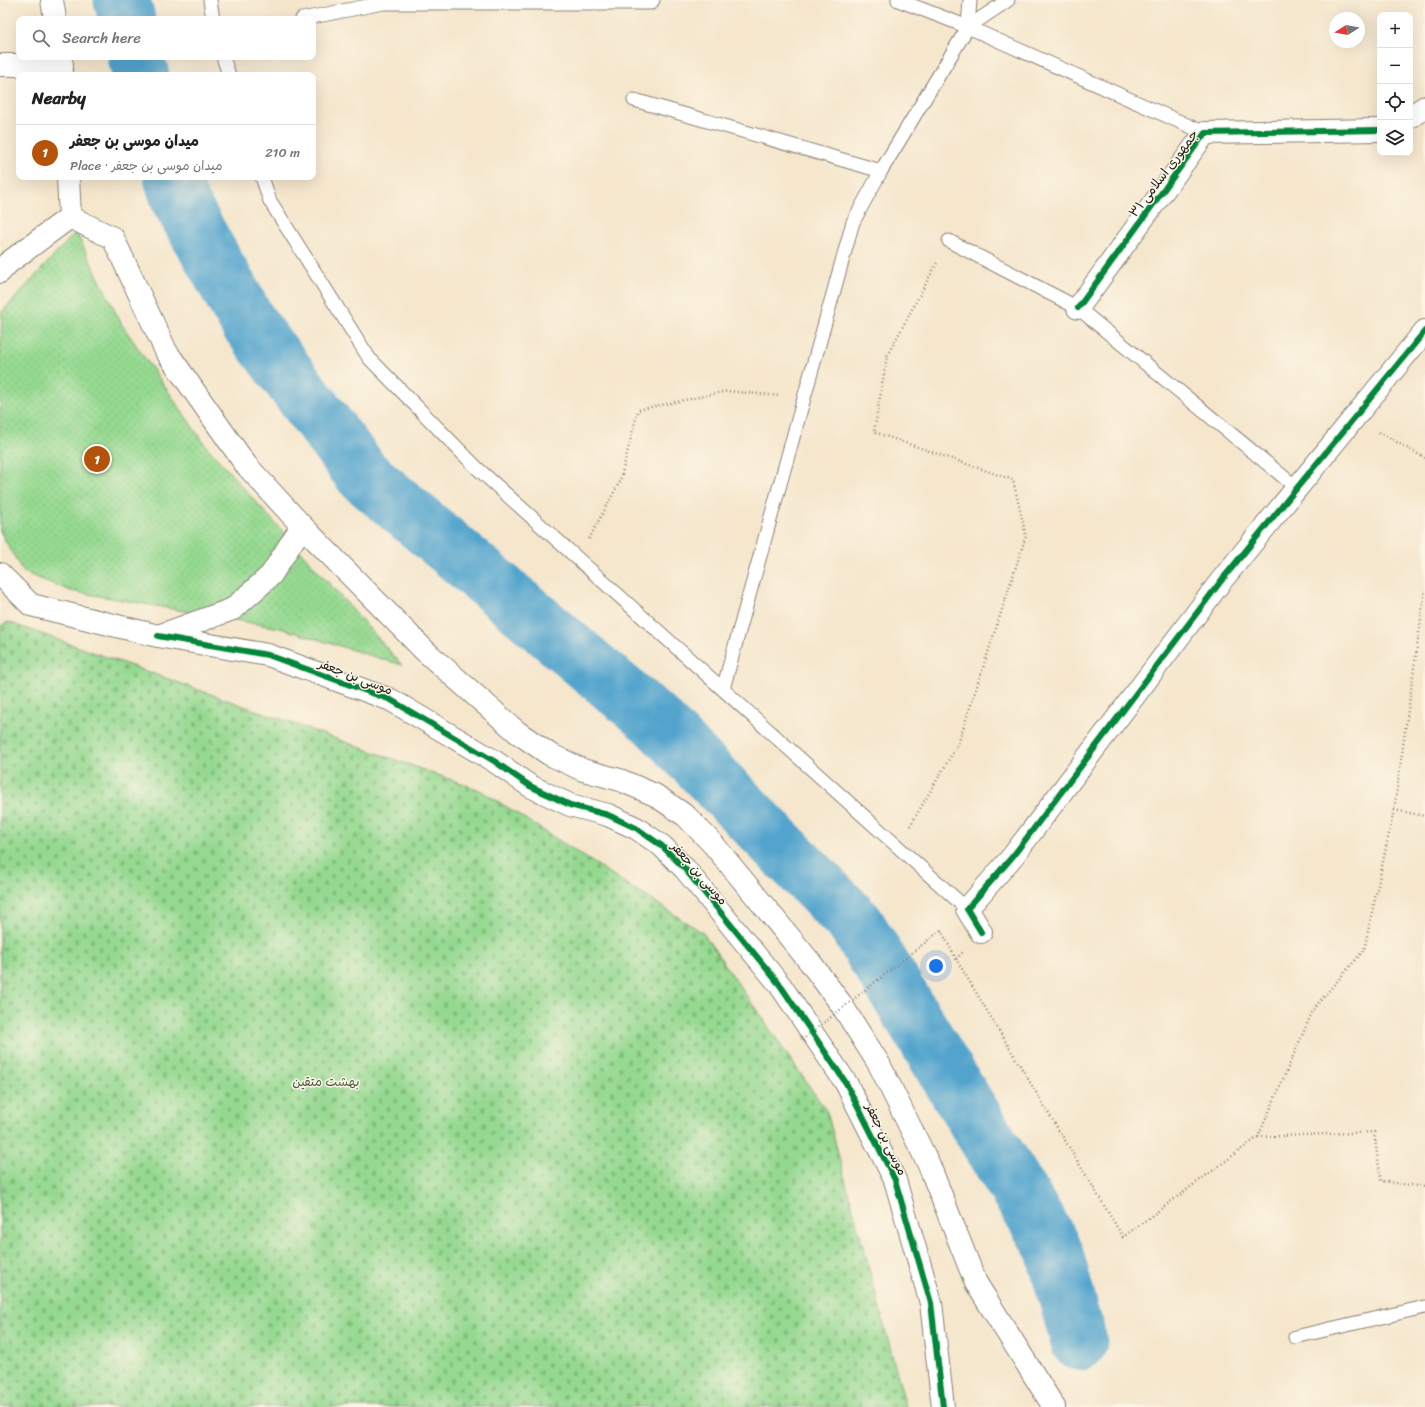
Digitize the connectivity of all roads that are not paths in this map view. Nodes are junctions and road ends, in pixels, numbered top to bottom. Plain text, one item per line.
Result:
1 (52, 0) edge
2 (210, 0) edge
3 (652, 0) edge
4 (898, 0) edge
5 (970, 0) edge
6 (1008, 0) edge
7 (55, 16) edge
8 (213, 16) edge
9 (316, 16) edge
10 (968, 27) junction
11 (224, 60) edge
12 (0, 65) edge
13 (62, 66) edge
14 (228, 72) edge
15 (634, 100) dead end
16 (1425, 107) edge
17 (1413, 115) edge
18 (1377, 130) edge
19 (1205, 133) junction
20 (881, 171) junction
21 (68, 180) edge
22 (263, 180) edge
23 (70, 217) junction
24 (949, 240) road end
25 (0, 272) edge
26 (1078, 308) junction
27 (1425, 331) edge
28 (1296, 488) junction
29 (302, 526) junction
30 (0, 574) edge
31 (158, 636) junction
32 (723, 690) junction
33 (967, 909) junction
34 (981, 932) dead end
35 (1425, 1307) edge
36 (1295, 1337) dead end
37 (943, 1407) edge
38 (1054, 1407) edge

1 - 7 street
2 - 8 lane
3 - 9 lane
4 - 10 lane, جمهوری اسلامی ۳۱
5 - 10 lane
6 - 10 lane
10 - 19 lane, جمهوری اسلامی ۳۱
10 - 20 lane
11 - 14 lane
12 - 13 street
15 - 20 lane
16 - 17 street
18 - 19 street, جمهوری اسلامی ۳۱
19 - 26 street, جمهوری اسلامی ۳۱
20 - 32 lane
21 - 23 street
22 - 32 lane
23 - 25 street
23 - 29 street, موسی بن جعفر
24 - 26 lane
26 - 28 lane
27 - 28 street
28 - 33 street
29 - 31 street
29 - 38 street, موسی بن جعفر
30 - 31 street, موسی بن جعفر
31 - 37 street, موسی بن جعفر
32 - 33 lane
33 - 34 street
35 - 36 lane

